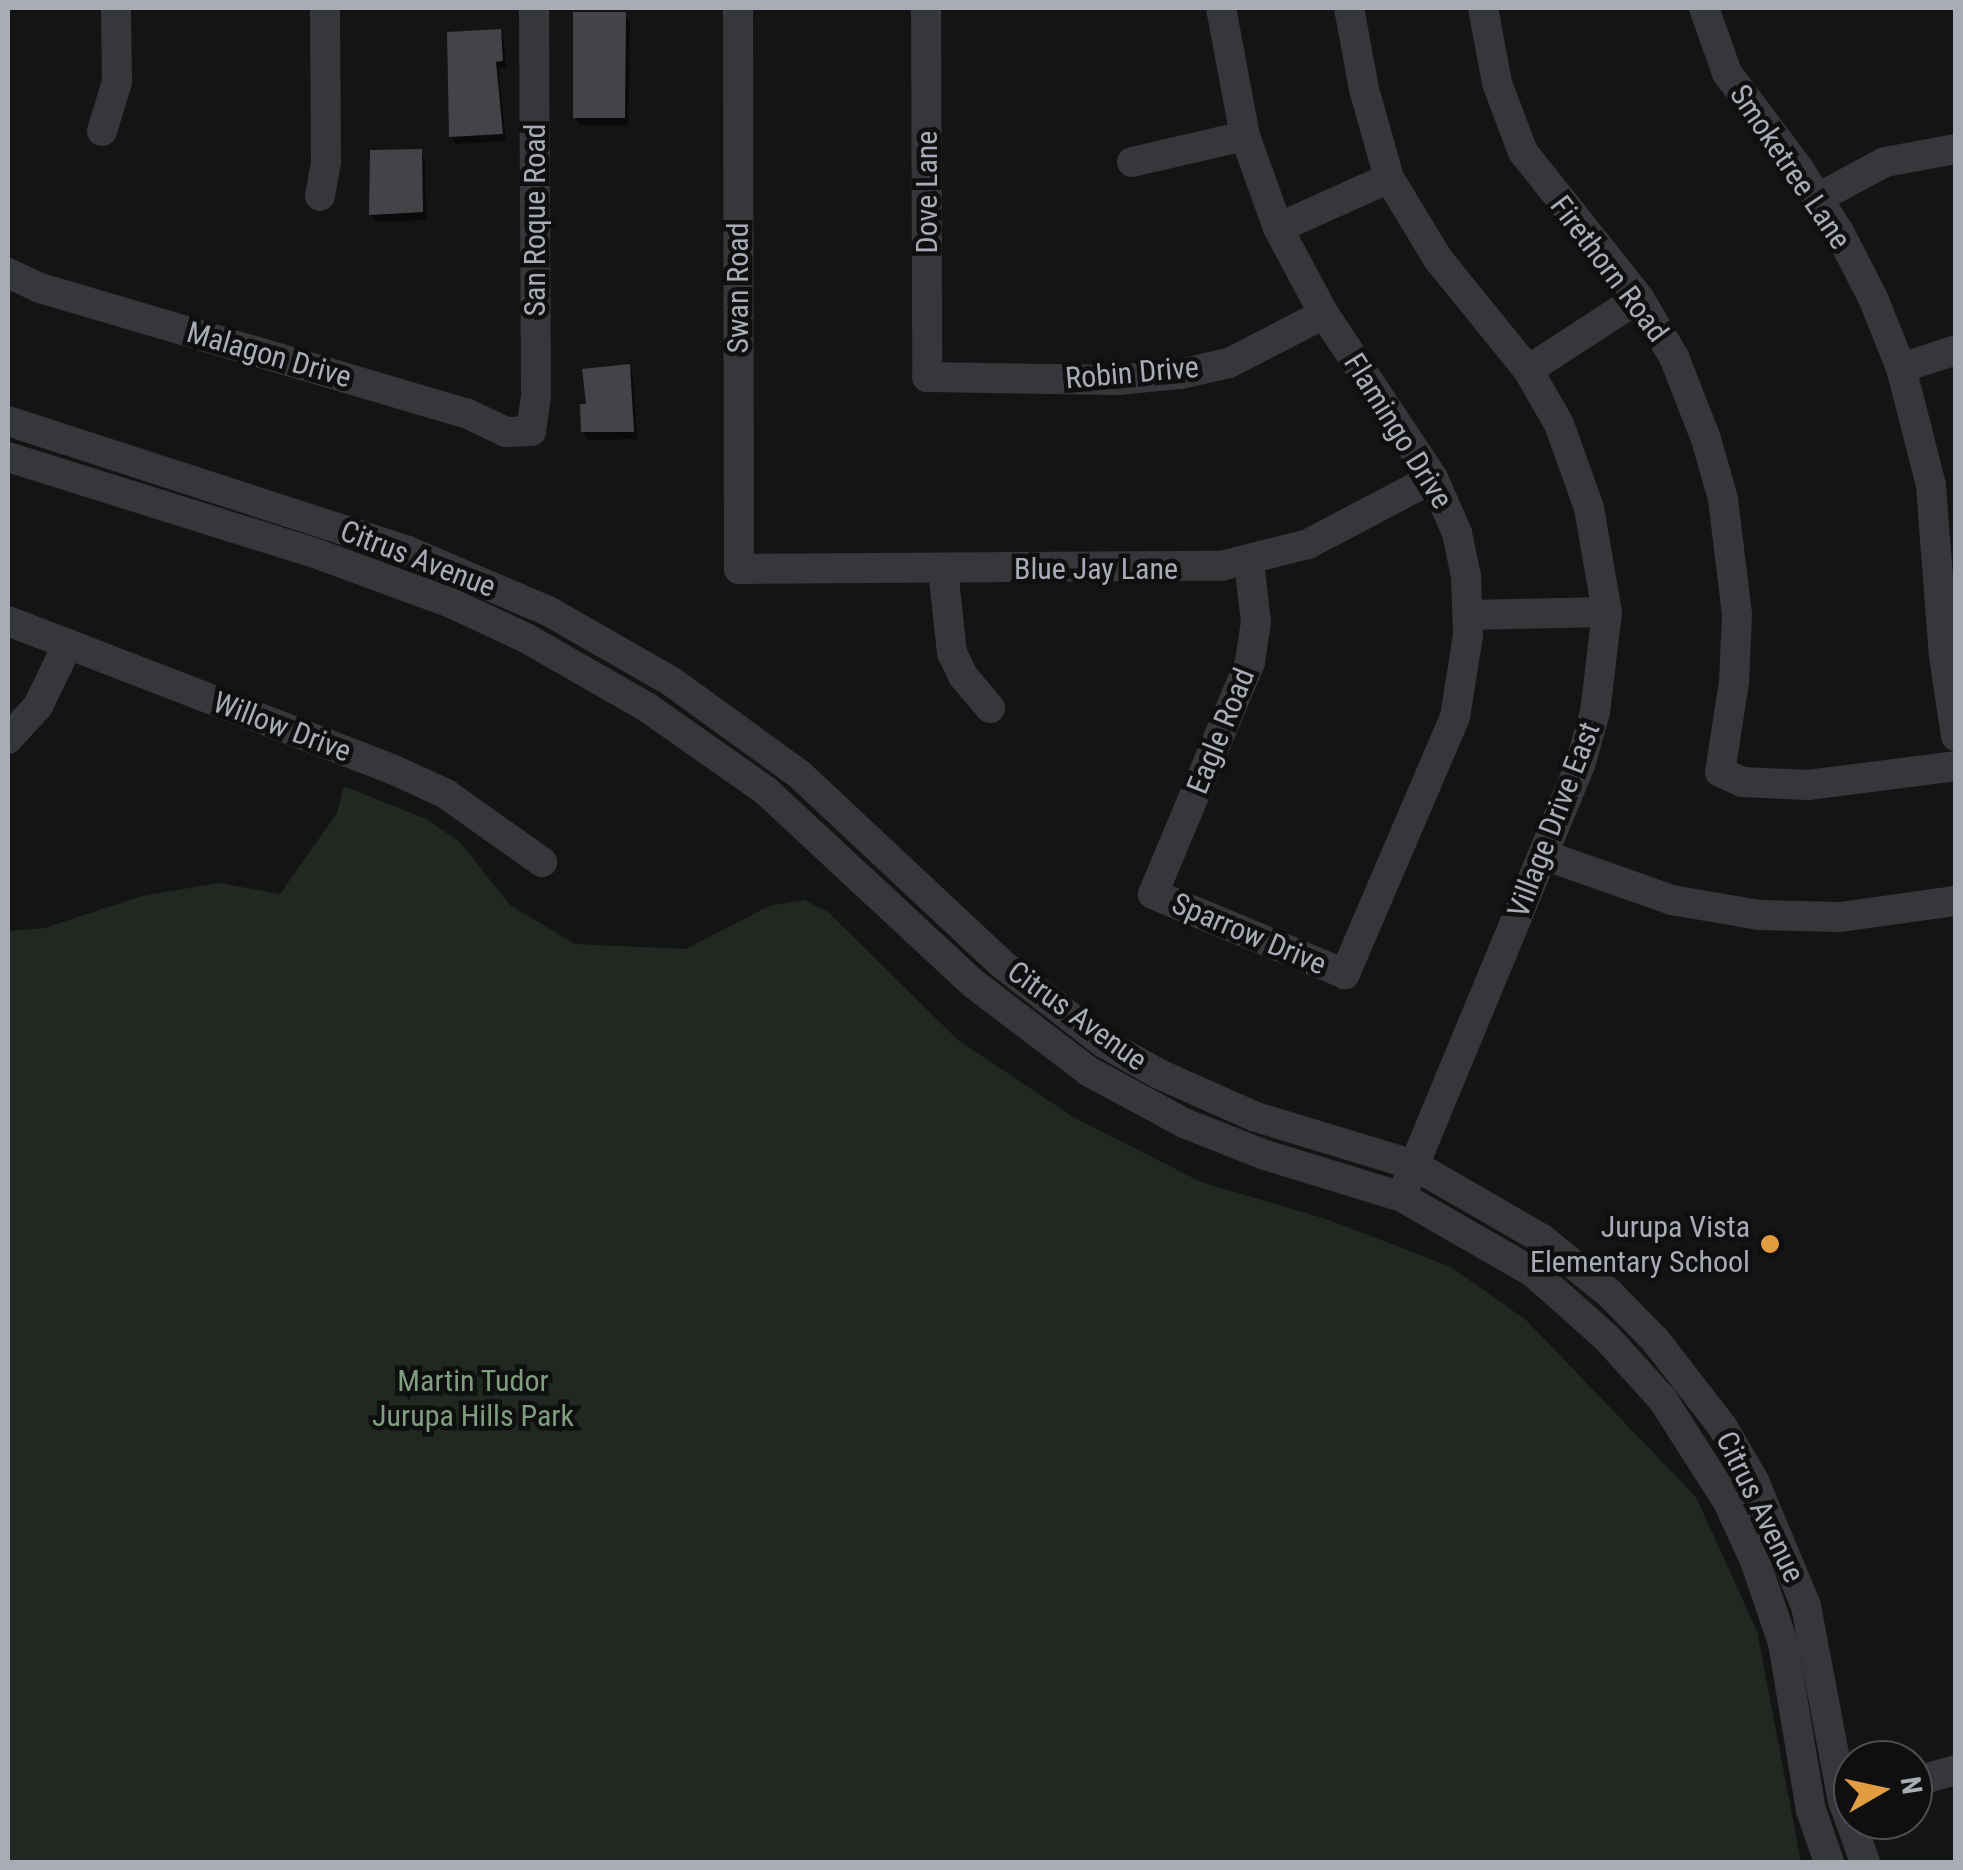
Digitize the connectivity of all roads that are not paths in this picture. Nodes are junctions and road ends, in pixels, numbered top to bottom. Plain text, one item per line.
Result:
1 (116, 8) edge
2 (325, 8) edge
3 (534, 8) edge
4 (738, 8) edge
5 (926, 8) edge
6 (1221, 8) edge
7 (1349, 8) edge
8 (1483, 8) edge
9 (1704, 8) edge
10 (102, 131) dead end
11 (1245, 136) junction
12 (1956, 149) edge
13 (1132, 162) dead end
14 (1390, 178) junction
15 (320, 196) dead end
16 (1818, 198) junction
17 (1278, 228) junction
18 (8, 274) edge
19 (1639, 298) junction
20 (1324, 314) junction
21 (1956, 350) edge
22 (1901, 368) junction
23 (1528, 370) junction
24 (928, 377) joint
25 (8, 420) edge
26 (530, 431) joint
27 (8, 457) edge
28 (1433, 478) junction
29 (1947, 554) edge
30 (1250, 562) junction
31 (739, 569) joint
32 (943, 570) junction
33 (1607, 612) junction
34 (1469, 615) junction
35 (8, 620) edge
36 (68, 644) junction
37 (990, 708) dead end
38 (1956, 736) edge
39 (8, 739) edge
40 (1956, 766) edge
41 (1544, 855) junction
42 (542, 862) dead end
43 (1153, 894) joint
44 (1956, 901) edge
45 (1345, 974) joint
46 (1414, 1164) junction
47 (1402, 1196) junction
48 (1836, 1740) edge
49 (1833, 1804) edge
50 (1811, 1810) junction
51 (1829, 1862) edge

1 - 10 street
2 - 15 street
3 - 26 street, San Roque Road
4 - 31 street, Swan Road
5 - 24 street, Dove Lane
6 - 11 street, Flamingo Drive
7 - 14 street, Village Drive East
8 - 19 street, Firethorn Road
9 - 16 street, Smoketree Lane
11 - 13 street
11 - 17 street, Flamingo Drive
12 - 16 street
14 - 17 street
14 - 23 street, Village Drive East
16 - 22 street, Smoketree Lane
17 - 20 street, Flamingo Drive
18 - 26 street, Malagon Drive
19 - 23 street
19 - 40 street, Firethorn Road
20 - 24 street, Robin Drive
20 - 28 street, Flamingo Drive
21 - 22 street
22 - 29 street, Smoketree Lane
23 - 33 street, Village Drive East
25 - 46 street, Citrus Avenue
27 - 47 street, Citrus Avenue
28 - 30 street, Blue Jay Lane
28 - 34 street, Flamingo Drive
29 - 38 street, Smoketree Lane
30 - 32 street, Blue Jay Lane
30 - 43 street, Eagle Road
31 - 32 street, Blue Jay Lane
32 - 37 street
33 - 34 street
33 - 41 street, Village Drive East
34 - 45 street, Flamingo Drive
35 - 36 street, Willow Drive
36 - 39 street
36 - 42 street, Willow Drive
41 - 44 street
41 - 46 street, Village Drive East
43 - 45 street, Sparrow Drive
46 - 47 street, Village Drive East
46 - 48 street, Citrus Avenue
47 - 50 street, Citrus Avenue
49 - 50 street
50 - 51 street, Citrus Avenue

